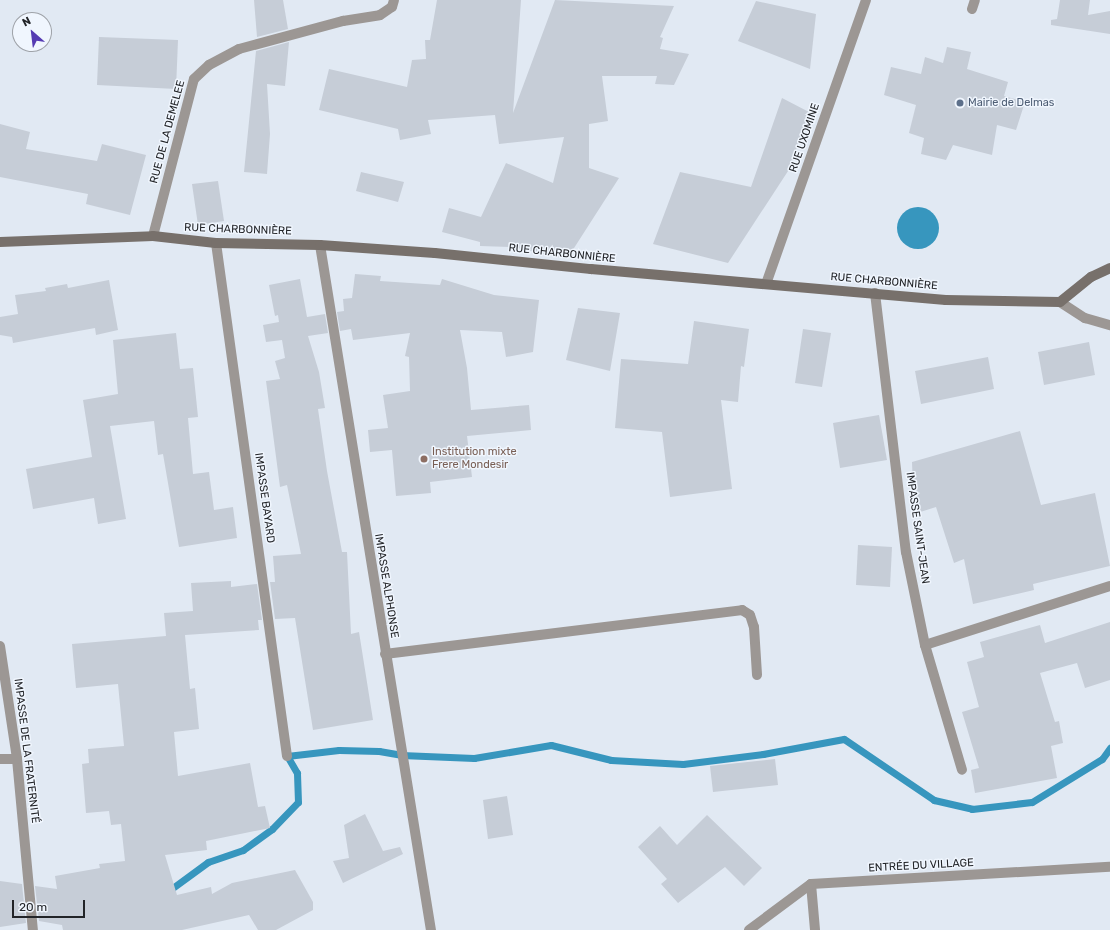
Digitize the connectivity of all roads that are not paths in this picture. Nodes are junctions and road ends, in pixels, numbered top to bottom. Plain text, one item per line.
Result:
1 (866, 0) edge
2 (393, 3) edge
3 (153, 236) junction
4 (0, 242) edge
5 (216, 243) junction
6 (320, 245) junction
7 (1110, 268) edge
8 (766, 284) junction
9 (875, 292) junction
10 (1060, 302) junction
11 (1110, 325) edge
12 (1110, 586) edge
13 (925, 645) junction
14 (0, 646) edge
15 (385, 654) junction
16 (757, 675) dead end
17 (287, 756) dead end
18 (0, 759) edge
19 (17, 759) junction
20 (962, 770) dead end
21 (1110, 867) edge
22 (812, 884) junction
23 (33, 930) edge
24 (431, 930) edge
25 (748, 930) edge
26 (815, 930) edge

1 - 8 street, RUE UXOMINE
2 - 3 street, RUE DE LA DEMELEE
3 - 4 street, RUE CHARBONNIÈRE
3 - 5 street, RUE CHARBONNIÈRE
5 - 6 street, RUE CHARBONNIÈRE
5 - 17 street, IMPASSE BAYARD
6 - 8 street, RUE CHARBONNIÈRE
6 - 15 street, IMPASSE ALPHONSE
7 - 10 street
8 - 9 street, RUE CHARBONNIÈRE
9 - 10 street, RUE CHARBONNIÈRE
9 - 13 street, IMPASSE SAINT-JEAN
10 - 11 street
12 - 13 street
13 - 20 street, IMPASSE SAINT-JEAN
14 - 19 street, IMPASSE DE LA FRATERNITÉ
15 - 16 street
15 - 24 street, IMPASSE ALPHONSE
18 - 19 street
19 - 23 street, IMPASSE DE LA FRATERNITÉ
21 - 22 street, ENTRÉE DU VILLAGE
22 - 25 street
22 - 26 street

